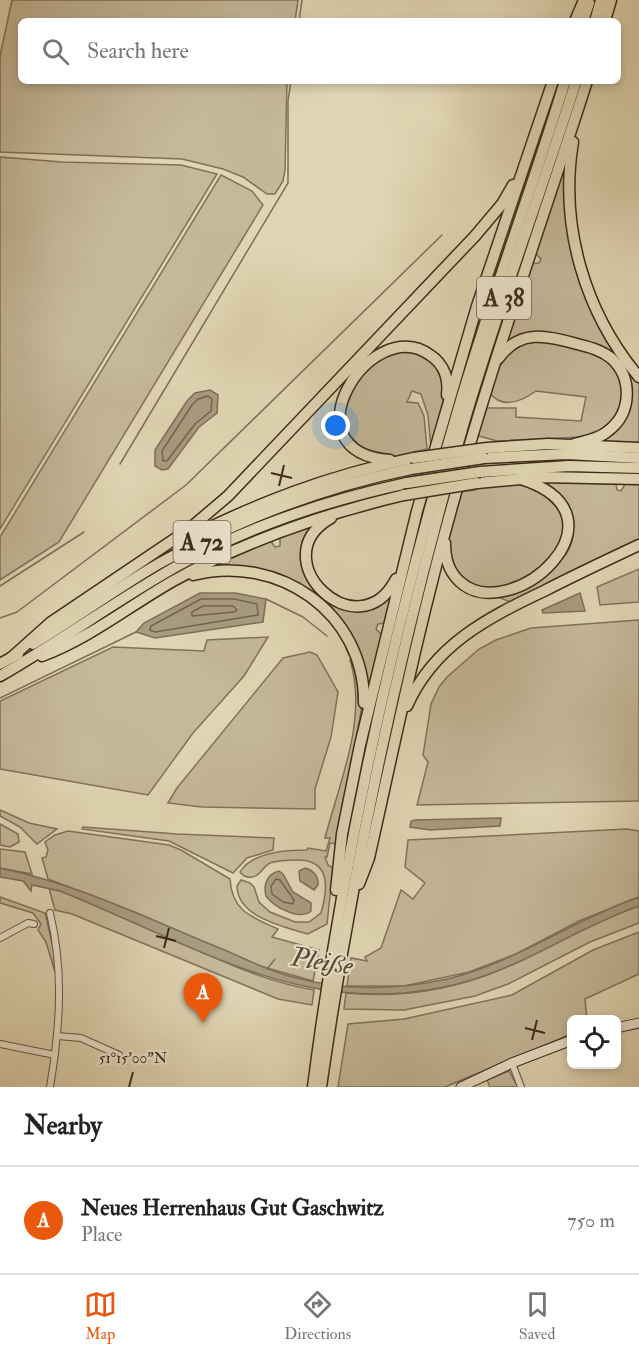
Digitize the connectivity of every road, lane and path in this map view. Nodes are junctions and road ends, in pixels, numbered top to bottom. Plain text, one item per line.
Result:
1 (584, 0) edge
2 (590, 0) edge
3 (601, 0) edge
4 (611, 0) edge
5 (576, 18) edge
6 (584, 18) edge
7 (596, 18) edge
8 (606, 18) edge
9 (552, 84) edge
10 (564, 84) edge
11 (575, 84) edge
12 (586, 84) edge
13 (586, 84) edge
14 (537, 131) junction
15 (493, 367) junction
16 (639, 377) edge
17 (443, 419) junction
18 (574, 444) junction
19 (639, 448) edge
20 (486, 453) junction
21 (639, 458) edge
22 (402, 460) junction
23 (413, 463) junction
24 (639, 468) edge
25 (479, 477) junction
26 (521, 478) junction
27 (639, 479) edge
28 (348, 508) junction
29 (446, 529) junction
30 (639, 545) edge
31 (145, 559) junction
32 (403, 562) junction
33 (147, 597) junction
34 (12, 657) junction
35 (22, 663) junction
36 (0, 664) edge
37 (0, 676) edge
38 (361, 738) junction
39 (392, 749) junction
40 (351, 901) junction
41 (50, 913) dead end
42 (34, 924) dead end
43 (336, 924) junction
44 (0, 938) edge
45 (339, 938) junction
46 (639, 1023) edge
47 (621, 1027) edge
48 (58, 1035) junction
49 (567, 1042) edge
50 (0, 1044) edge
51 (55, 1055) junction
52 (119, 1055) dead end
53 (512, 1063) junction
54 (50, 1087) edge
55 (313, 1087) edge
56 (321, 1087) edge
57 (461, 1087) edge
58 (521, 1087) edge

1 - 5 highway
2 - 6 highway
3 - 7 highway
4 - 8 highway
9 - 14 highway
10 - 43 highway, A 38
11 - 40 highway, A 38
12 - 15 highway
13 - 16 highway
14 - 17 highway
14 - 31 highway
15 - 18 highway
15 - 29 highway
17 - 22 highway
17 - 32 highway
18 - 19 highway
18 - 20 highway
20 - 21 highway, A 72
20 - 23 highway, A 72, bridge
22 - 23 highway
22 - 31 highway
23 - 34 highway, A 72
24 - 25 highway, A 72
25 - 26 highway
25 - 28 highway, bridge
25 - 35 highway, A 72, bridge
26 - 27 highway
26 - 29 highway
28 - 32 highway
28 - 33 highway
29 - 39 highway
30 - 39 highway
31 - 34 highway
32 - 38 highway
33 - 35 highway
33 - 38 highway
34 - 36 highway
35 - 37 highway
38 - 43 highway
39 - 40 highway
40 - 45 highway, A 38
41 - 48 street
42 - 44 street
43 - 45 highway, A 38
45 - 55 highway, A 38
45 - 56 highway, A 38
46 - 47 main road
48 - 51 street
48 - 52 street
49 - 53 main road
50 - 51 street
51 - 54 street
53 - 57 main road
53 - 58 street

